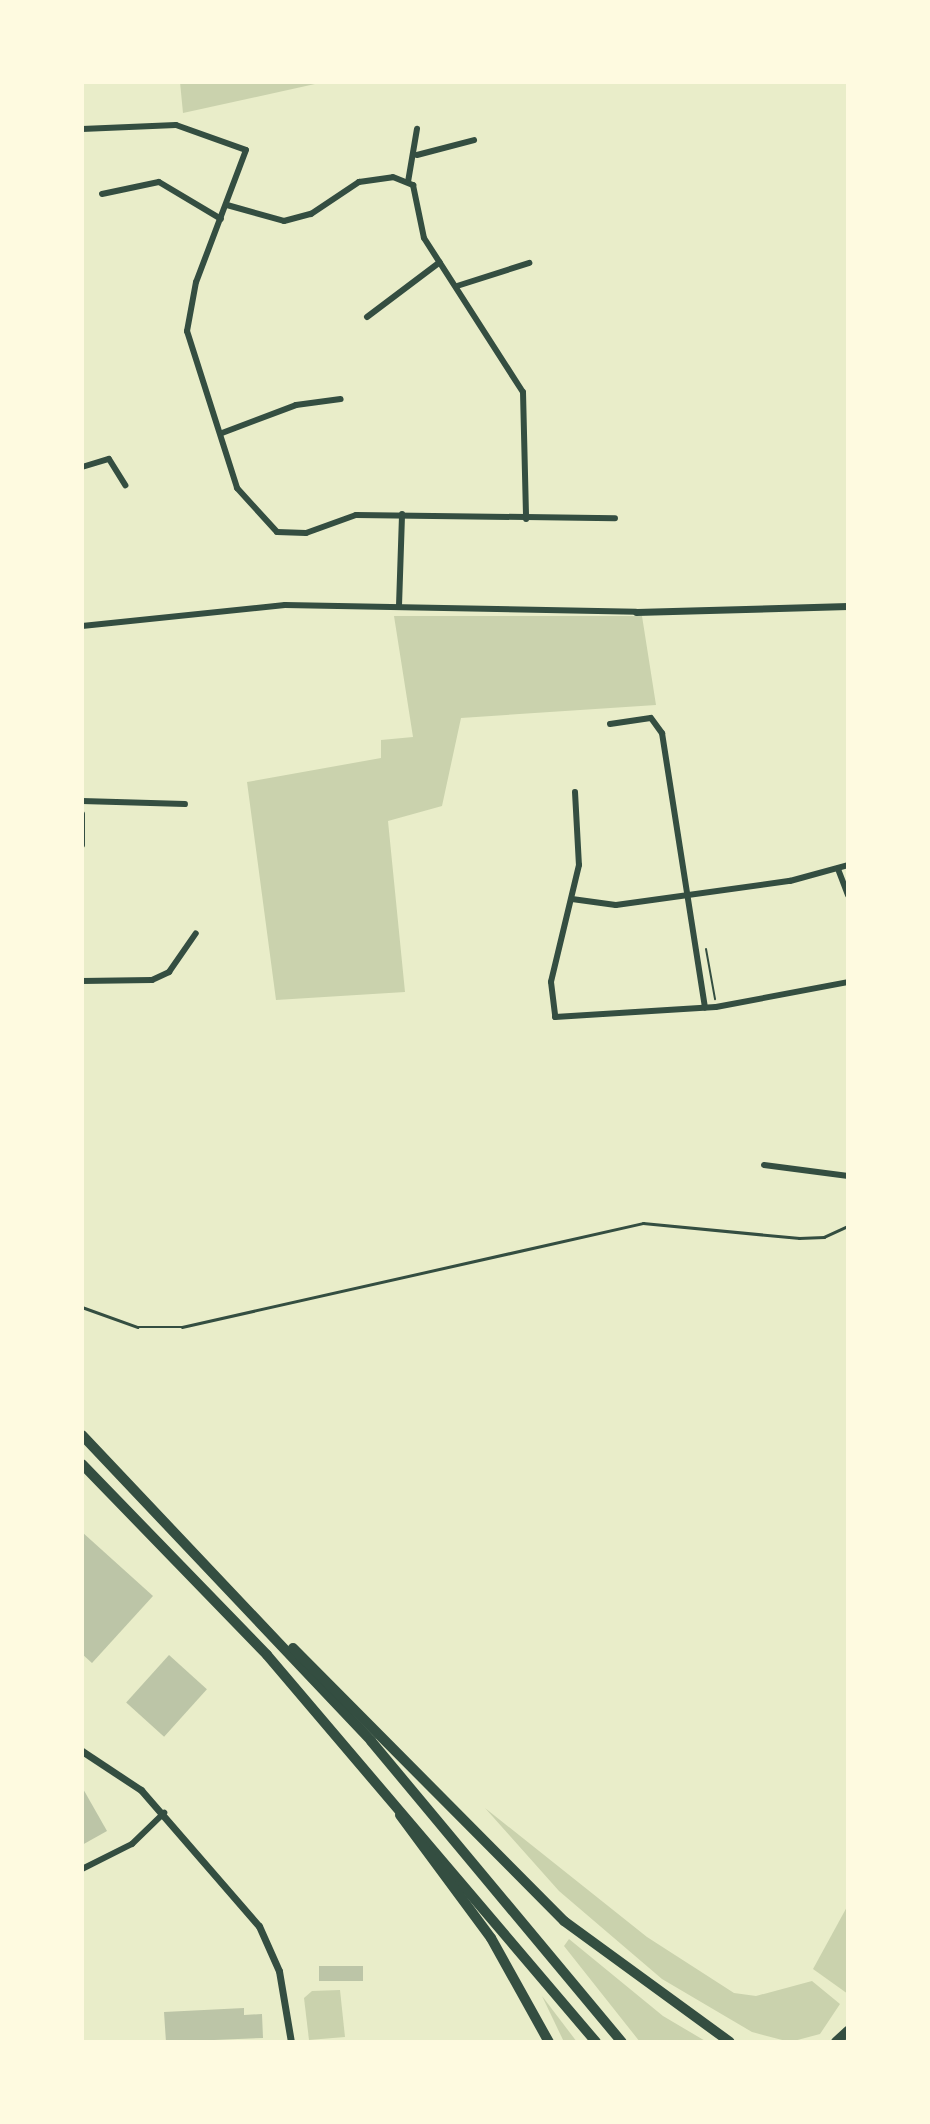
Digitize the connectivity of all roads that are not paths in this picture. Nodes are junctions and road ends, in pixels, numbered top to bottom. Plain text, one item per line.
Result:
1 (82, 129) edge
2 (417, 129) dead end
3 (474, 140) dead end
4 (417, 155) junction
5 (408, 182) junction
6 (102, 194) dead end
7 (227, 205) junction
8 (221, 219) junction
9 (440, 262) junction
10 (528, 263) dead end
11 (457, 286) junction
12 (367, 317) dead end
13 (341, 399) dead end
14 (222, 433) junction
15 (82, 467) edge
16 (125, 485) dead end
17 (402, 514) junction
18 (615, 518) dead end
19 (526, 519) junction
20 (399, 606) junction
21 (848, 606) edge
22 (636, 612) joint
23 (82, 626) edge
24 (610, 723) dead end
25 (575, 792) dead end
26 (82, 801) edge
27 (185, 804) dead end
28 (82, 814) edge
29 (82, 845) edge
30 (848, 865) edge
31 (838, 869) junction
32 (688, 894) junction
33 (848, 895) edge
34 (572, 899) junction
35 (196, 933) dead end
36 (82, 981) edge
37 (848, 982) edge
38 (705, 1009) junction
39 (764, 1165) dead end
40 (848, 1176) edge
41 (848, 1226) edge
42 (82, 1307) edge
43 (82, 1435) edge
44 (82, 1464) edge
45 (281, 1641) junction
46 (82, 1751) edge
47 (356, 1755) junction
48 (164, 1813) junction
49 (82, 1869) edge
50 (848, 2031) edge
51 (291, 2042) edge
52 (549, 2042) edge
53 (596, 2042) edge
54 (622, 2042) edge
55 (730, 2042) edge
56 (836, 2042) edge

1 - 7 street
2 - 4 street
3 - 4 street
4 - 5 street
5 - 7 street
5 - 9 street
6 - 8 street
7 - 8 street
8 - 14 street
9 - 11 street
9 - 12 street
10 - 11 street
11 - 19 street
13 - 14 street
14 - 17 street
15 - 16 street
17 - 19 street
17 - 20 street
18 - 19 street
20 - 22 street
20 - 23 street
21 - 22 street
24 - 32 street
25 - 34 street
26 - 27 street
28 - 29 street
30 - 31 street
31 - 32 street
31 - 33 street
32 - 34 street
32 - 38 street
34 - 38 street
35 - 36 street
37 - 38 street
39 - 40 street
41 - 42 lane
43 - 45 highway
44 - 47 highway
45 - 54 highway
45 - 55 highway
46 - 48 street
47 - 52 highway
47 - 53 highway
48 - 49 street
48 - 51 street
50 - 56 highway

